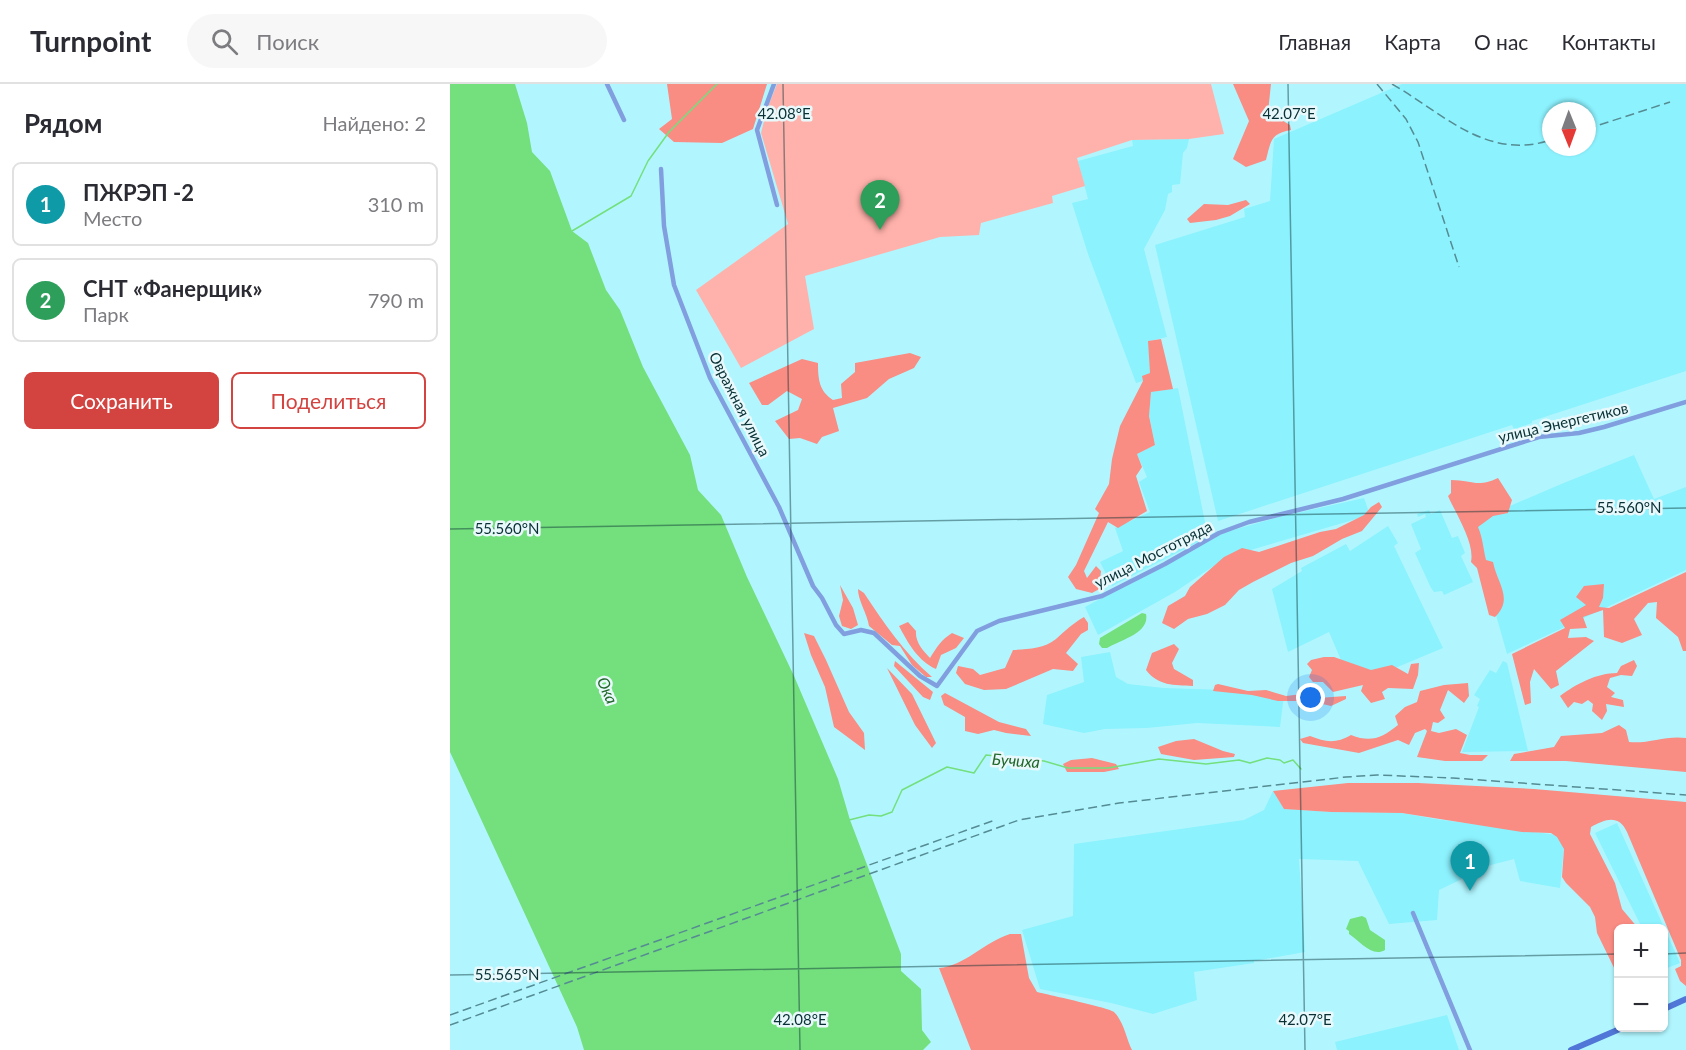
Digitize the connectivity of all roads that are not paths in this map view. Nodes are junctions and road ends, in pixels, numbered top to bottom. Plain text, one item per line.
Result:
1 (607, 84) edge
2 (774, 84) edge
3 (624, 120) dead end
4 (661, 169) dead end
5 (777, 205) dead end
6 (1686, 402) edge
7 (1446, 466) joint
8 (844, 634) joint
9 (1413, 914) dead end
10 (1686, 999) edge
11 (1668, 1007) edge
12 (1614, 1031) edge
13 (1470, 1050) edge
14 (1571, 1050) edge

1 - 3 street
2 - 5 street
4 - 8 street, Овражная улица
6 - 7 street, улица Энергетиков
7 - 8 street, улица Мостотряда
9 - 13 street
10 - 11 street
12 - 14 street

